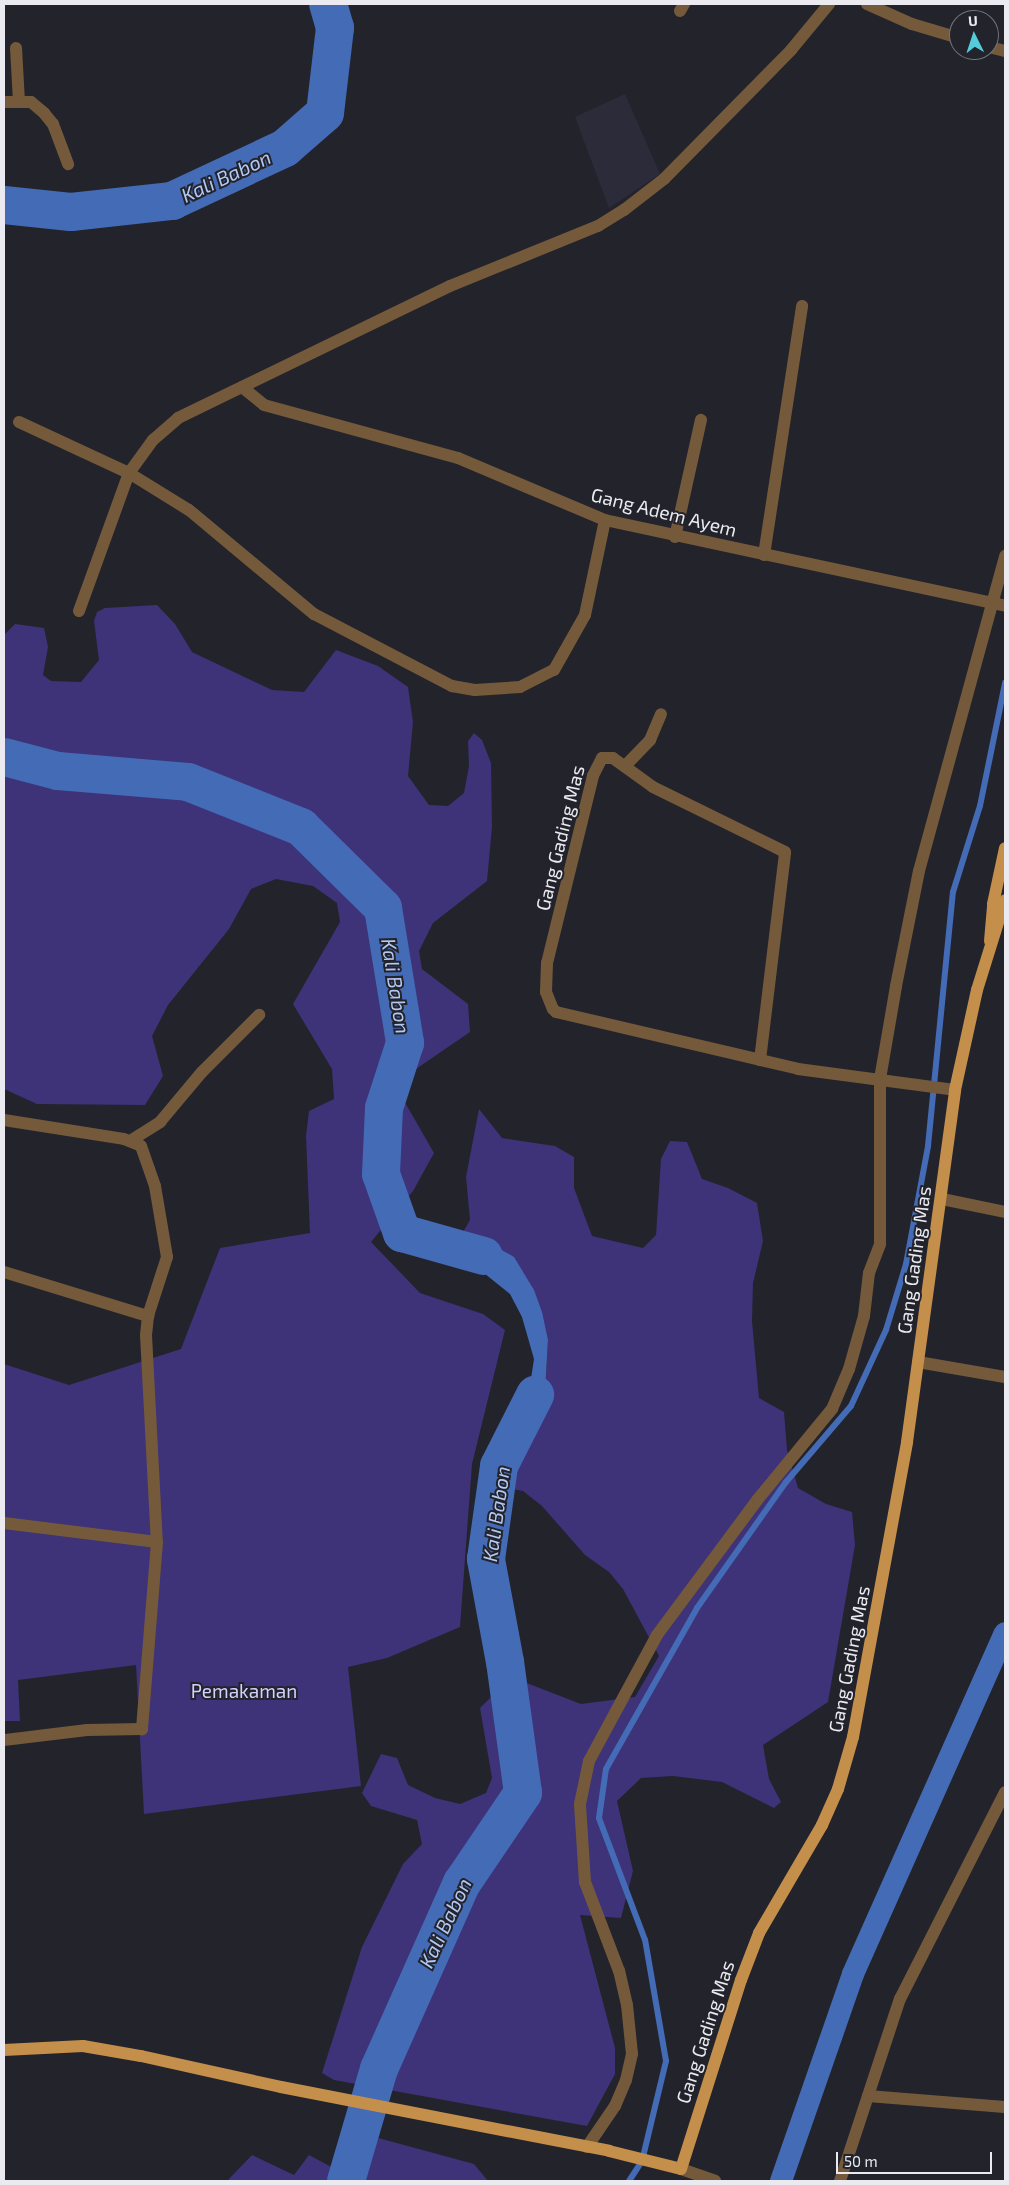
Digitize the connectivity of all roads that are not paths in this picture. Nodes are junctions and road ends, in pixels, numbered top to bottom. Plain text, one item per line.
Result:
1 (829, 4) edge
2 (867, 4) edge
3 (949, 35) edge
4 (16, 48) dead end
5 (19, 101) junction
6 (4, 102) edge
7 (68, 164) dead end
8 (802, 306) dead end
9 (242, 387) junction
10 (701, 420) dead end
11 (19, 422) dead end
12 (129, 473) junction
13 (606, 520) junction
14 (675, 536) junction
15 (764, 555) junction
16 (1005, 556) edge
17 (998, 604) edge
18 (79, 611) dead end
19 (661, 714) dead end
20 (626, 765) junction
21 (1005, 848) edge
22 (1002, 904) edge
23 (998, 924) edge
24 (259, 1015) dead end
25 (760, 1060) junction
26 (885, 1080) junction
27 (955, 1090) junction
28 (4, 1120) edge
29 (130, 1141) junction
30 (942, 1199) junction
31 (1005, 1212) edge
32 (4, 1272) edge
33 (148, 1316) junction
34 (918, 1362) junction
35 (1005, 1377) edge
36 (4, 1523) edge
37 (156, 1542) junction
38 (4, 1740) edge
39 (1005, 1792) edge
40 (4, 2050) edge
41 (868, 2096) junction
42 (1005, 2107) edge
43 (588, 2146) junction
44 (680, 2169) junction
45 (715, 2181) edge
46 (840, 2181) edge

1 - 9 street
2 - 3 street
4 - 5 street
5 - 6 street
5 - 7 street
8 - 15 street
9 - 12 street
9 - 13 street, Gang Adem Ayem
10 - 14 street
11 - 12 street
12 - 13 street
12 - 18 street
13 - 14 street, Gang Adem Ayem
14 - 15 street, Gang Adem Ayem
15 - 17 street, Gang Adem Ayem
16 - 17 street
17 - 26 street
19 - 20 street
20 - 25 street, Gang Gading Mas
20 - 25 street, Gang Gading Mas
21 - 22 main road, Gang Gading Mas
22 - 23 main road, Gang Gading Mas
23 - 27 main road, Gang Gading Mas
24 - 29 street
25 - 26 street, Gang Gading Mas
26 - 27 street, Gang Gading Mas
26 - 43 street
27 - 30 main road, Gang Gading Mas
28 - 29 street
29 - 33 street
30 - 31 street
30 - 34 main road, Gang Gading Mas
32 - 33 street
33 - 37 street
34 - 35 street
34 - 44 main road, Gang Gading Mas
36 - 37 street
37 - 38 street
39 - 41 street
40 - 43 main road
41 - 42 street
41 - 46 street
43 - 44 main road
44 - 45 street

